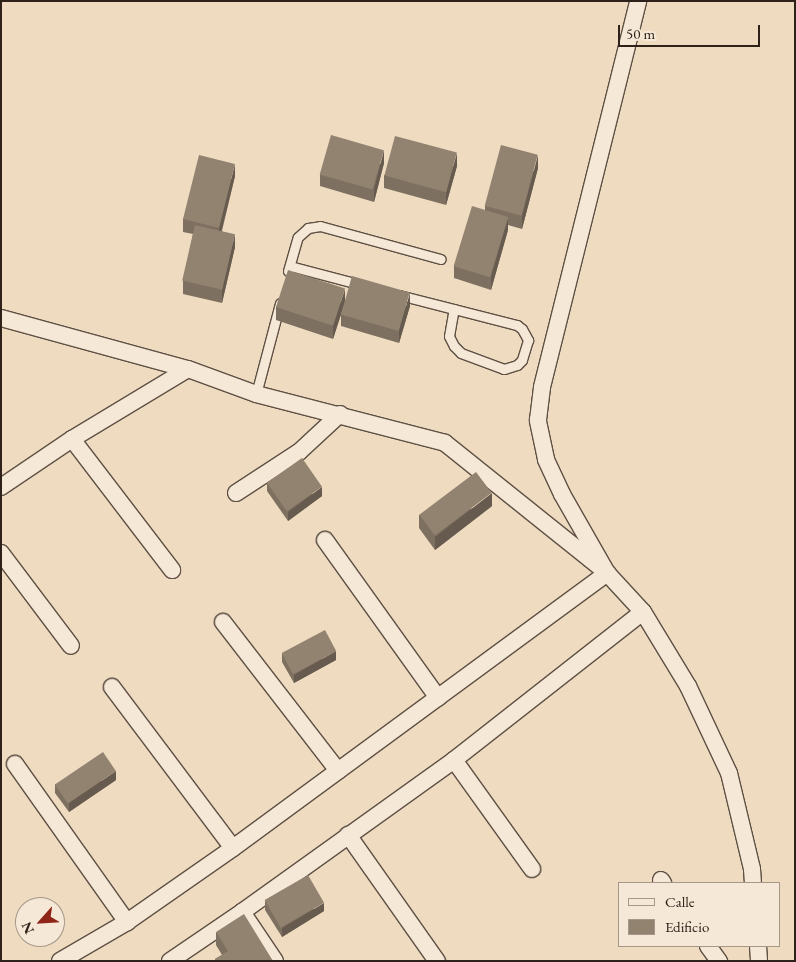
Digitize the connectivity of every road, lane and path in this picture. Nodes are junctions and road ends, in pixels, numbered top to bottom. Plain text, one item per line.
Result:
1 (638, 1) edge
2 (442, 260) dead end
3 (290, 266) junction
4 (367, 286) edge
5 (386, 291) edge
6 (454, 309) junction
7 (1, 318) edge
8 (188, 369) junction
9 (256, 394) junction
10 (340, 414) junction
11 (72, 438) junction
12 (1, 487) edge
13 (236, 494) dead end
14 (325, 540) dead end
15 (1, 553) edge
16 (172, 570) dead end
17 (608, 573) junction
18 (643, 612) junction
19 (223, 622) dead end
20 (71, 646) dead end
21 (112, 687) dead end
22 (438, 698) junction
23 (454, 760) junction
24 (16, 764) dead end
25 (338, 771) junction
26 (348, 835) junction
27 (233, 848) junction
28 (532, 869) dead end
29 (753, 882) edge
30 (242, 912) junction
31 (127, 922) junction
32 (709, 947) edge
33 (758, 947) edge
34 (60, 961) edge
35 (170, 961) edge
36 (275, 961) edge
37 (437, 961) edge
38 (719, 961) edge
39 (759, 961) edge

1 - 17 street
2 - 3 lane
3 - 4 lane
3 - 9 lane
5 - 6 lane
6 - 6 lane
7 - 8 street
8 - 9 street
8 - 11 street
9 - 10 street
10 - 13 street
10 - 17 street
11 - 12 street
11 - 16 street
14 - 22 street
15 - 20 street
17 - 18 street
17 - 22 street
18 - 23 street
18 - 29 street
19 - 25 street
21 - 27 street
22 - 25 street
23 - 26 street
23 - 28 street
24 - 31 street
25 - 27 street
26 - 30 street
26 - 37 street
27 - 31 street
30 - 35 street
30 - 36 street
31 - 34 street
32 - 38 street
33 - 39 street

